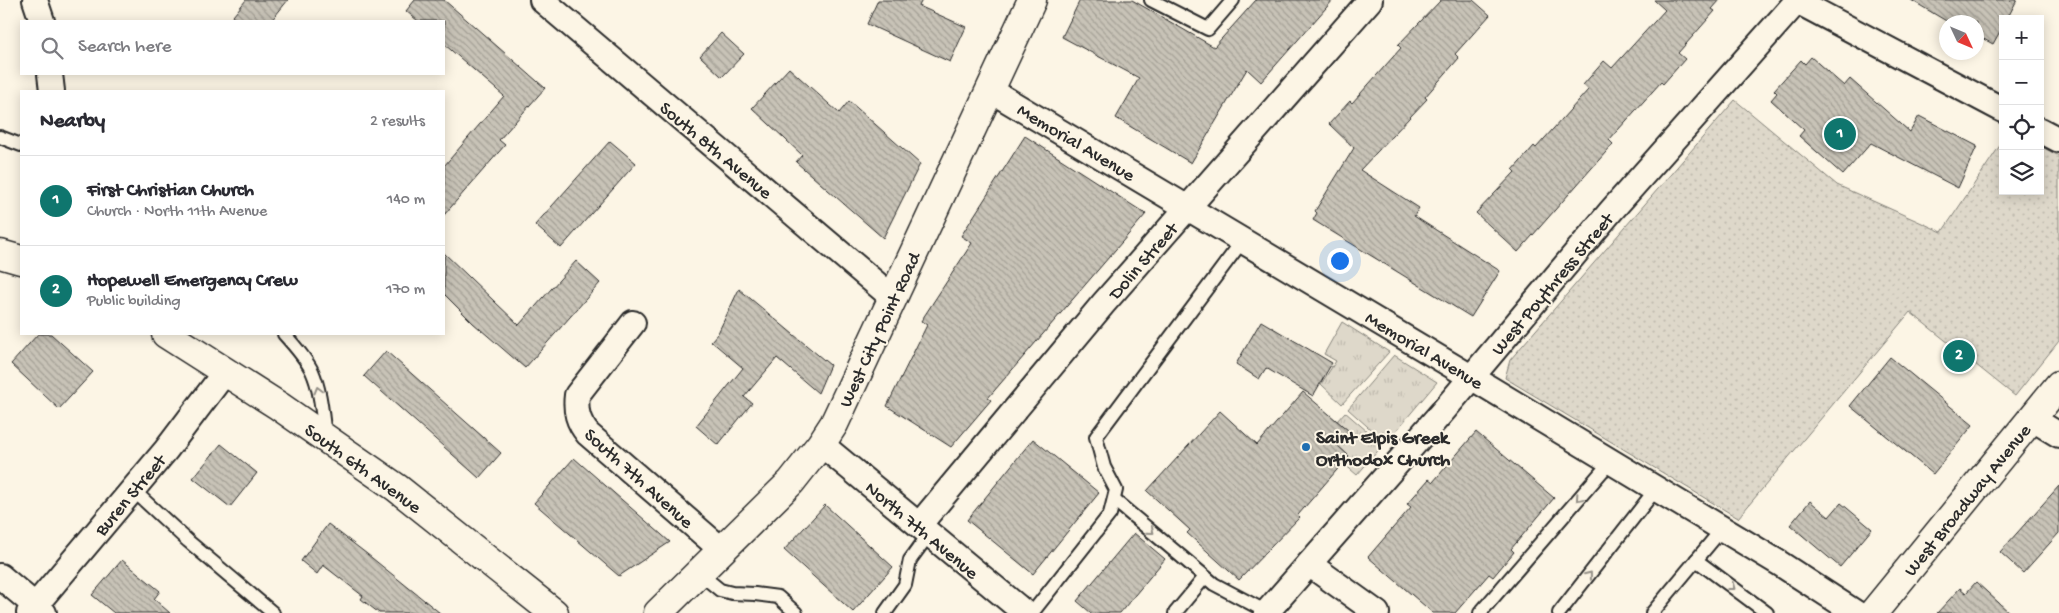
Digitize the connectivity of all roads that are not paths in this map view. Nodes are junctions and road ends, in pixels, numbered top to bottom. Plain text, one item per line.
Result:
1 (35, 0) edge
2 (542, 0) edge
3 (1151, 0) edge
4 (1233, 0) edge
5 (1370, 0) edge
6 (1797, 0) edge
7 (1030, 1) edge
8 (42, 20) edge
9 (50, 75) edge
10 (52, 90) edge
11 (990, 90) junction
12 (1999, 108) edge
13 (2044, 132) edge
14 (0, 137) edge
15 (2059, 140) edge
16 (20, 145) edge
17 (1188, 207) junction
18 (1243, 240) junction
19 (0, 254) edge
20 (20, 260) edge
21 (893, 298) junction
22 (634, 322) dead end
23 (168, 335) edge
24 (285, 335) edge
25 (225, 372) junction
26 (1472, 377) junction
27 (2059, 385) edge
28 (2031, 418) junction
29 (2059, 435) edge
30 (325, 438) junction
31 (821, 444) junction
32 (1610, 461) junction
33 (1656, 489) junction
34 (133, 490) junction
35 (1114, 500) junction
36 (1722, 529) junction
37 (924, 530) junction
38 (722, 550) junction
39 (1696, 560) junction
40 (1309, 564) junction
41 (699, 573) junction
42 (0, 576) edge
43 (1206, 577) junction
44 (36, 611) edge
45 (273, 613) edge
46 (554, 613) edge
47 (658, 613) edge
48 (796, 613) edge
49 (885, 613) edge
50 (1025, 613) edge
51 (1032, 613) edge
52 (1175, 613) edge
53 (1267, 613) edge
54 (1377, 613) edge
55 (1480, 613) edge
56 (1559, 613) edge
57 (1652, 613) edge
58 (1767, 613) edge
59 (1856, 613) edge
60 (1873, 613) edge

1 - 8 street
2 - 21 street, South 8th Avenue
3 - 4 lane
5 - 17 street, Dolin Street
6 - 12 street
6 - 26 street, West Poythress Street
7 - 11 main road, West City Point Road
9 - 10 street
11 - 17 street, Memorial Avenue
11 - 21 main road, West City Point Road
13 - 15 street
14 - 16 lane
17 - 18 street, Memorial Avenue
17 - 37 street, Dolin Street
18 - 26 street, Memorial Avenue
18 - 35 lane
19 - 20 main road
21 - 31 main road, West City Point Road
22 - 38 street, South 7th Avenue
23 - 25 main road, South 6th Avenue
30 -> 24 lane
25 - 30 main road, South 6th Avenue
25 - 34 street, Buren Street
26 - 32 street, Memorial Avenue
26 - 40 street, West Poythress Street
27 - 28 main road, West Broadway Avenue
28 - 29 street
28 - 60 main road, West Broadway Avenue
30 - 46 main road, South 6th Avenue
31 - 37 street, North 7th Avenue
31 - 38 main road, West City Point Road
32 - 33 street, Memorial Avenue
32 -> 55 lane
33 - 36 street, Memorial Avenue
56 -> 33 lane
34 - 44 street, Buren Street
34 - 45 lane
35 -> 43 lane
35 - 51 lane
36 - 39 lane
36 - 59 street, Memorial Avenue
37 - 49 lane
37 - 50 street, North 7th Avenue
38 - 41 main road, West City Point Road
39 - 57 lane
39 -> 58 lane
40 - 53 street, West Poythress Street
40 - 54 street
41 - 47 main road, West City Point Road
41 - 48 lane
42 - 44 street
43 - 52 lane
43 - 53 lane

